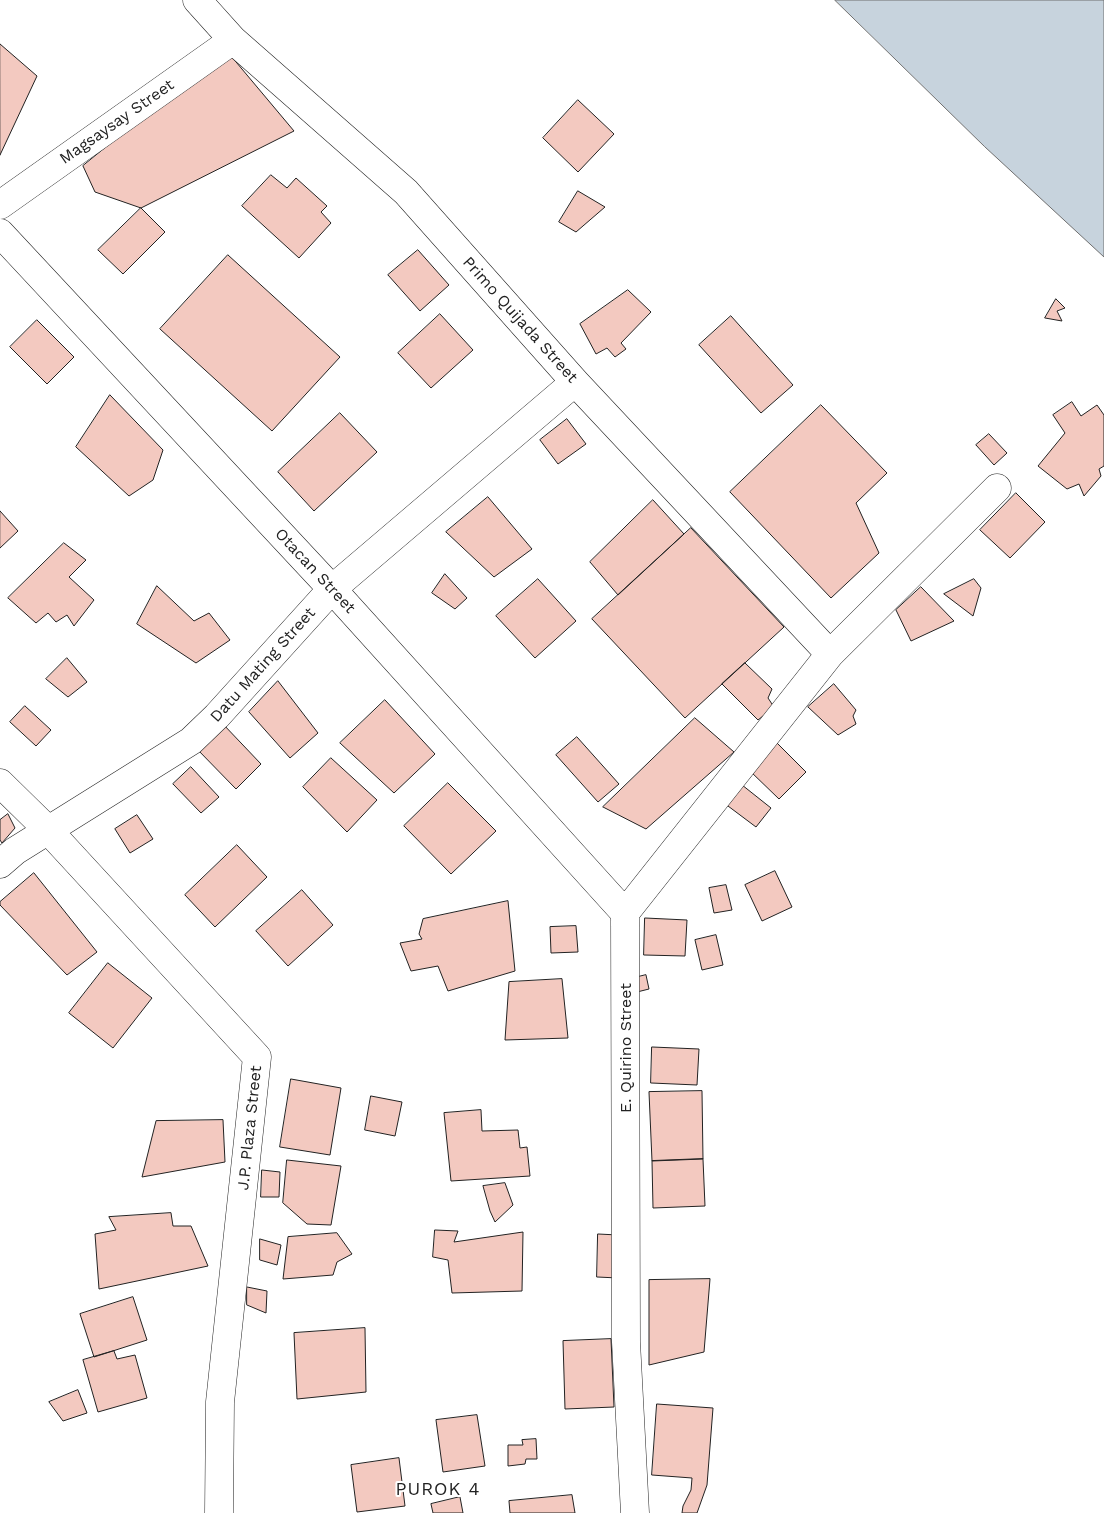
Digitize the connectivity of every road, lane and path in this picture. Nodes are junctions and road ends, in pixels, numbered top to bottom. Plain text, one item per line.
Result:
1 (198, 0) edge
2 (233, 40) junction
3 (0, 205) edge
4 (0, 233) edge
5 (575, 382) junction
6 (997, 488) dead end
7 (332, 589) junction
8 (830, 654) junction
9 (0, 783) edge
10 (48, 830) junction
11 (0, 864) edge
12 (625, 912) junction
13 (219, 1513) edge
14 (635, 1513) edge

1 - 2 street, Primo Quijada Street
2 - 3 street, Magsaysay Street
2 - 5 street, Primo Quijada Street
4 - 7 street, Otacan Street
5 - 7 street, Datu Mating Street
5 - 8 street, Primo Quijada Street
6 - 8 street
7 - 10 street, Datu Mating Street
7 - 12 street, Otacan Street
8 - 12 street
9 - 10 street, J.P. Plaza Street
10 - 11 street, Datu Mating Street
10 - 13 street, J.P. Plaza Street
12 - 14 street, E. Quirino Street

